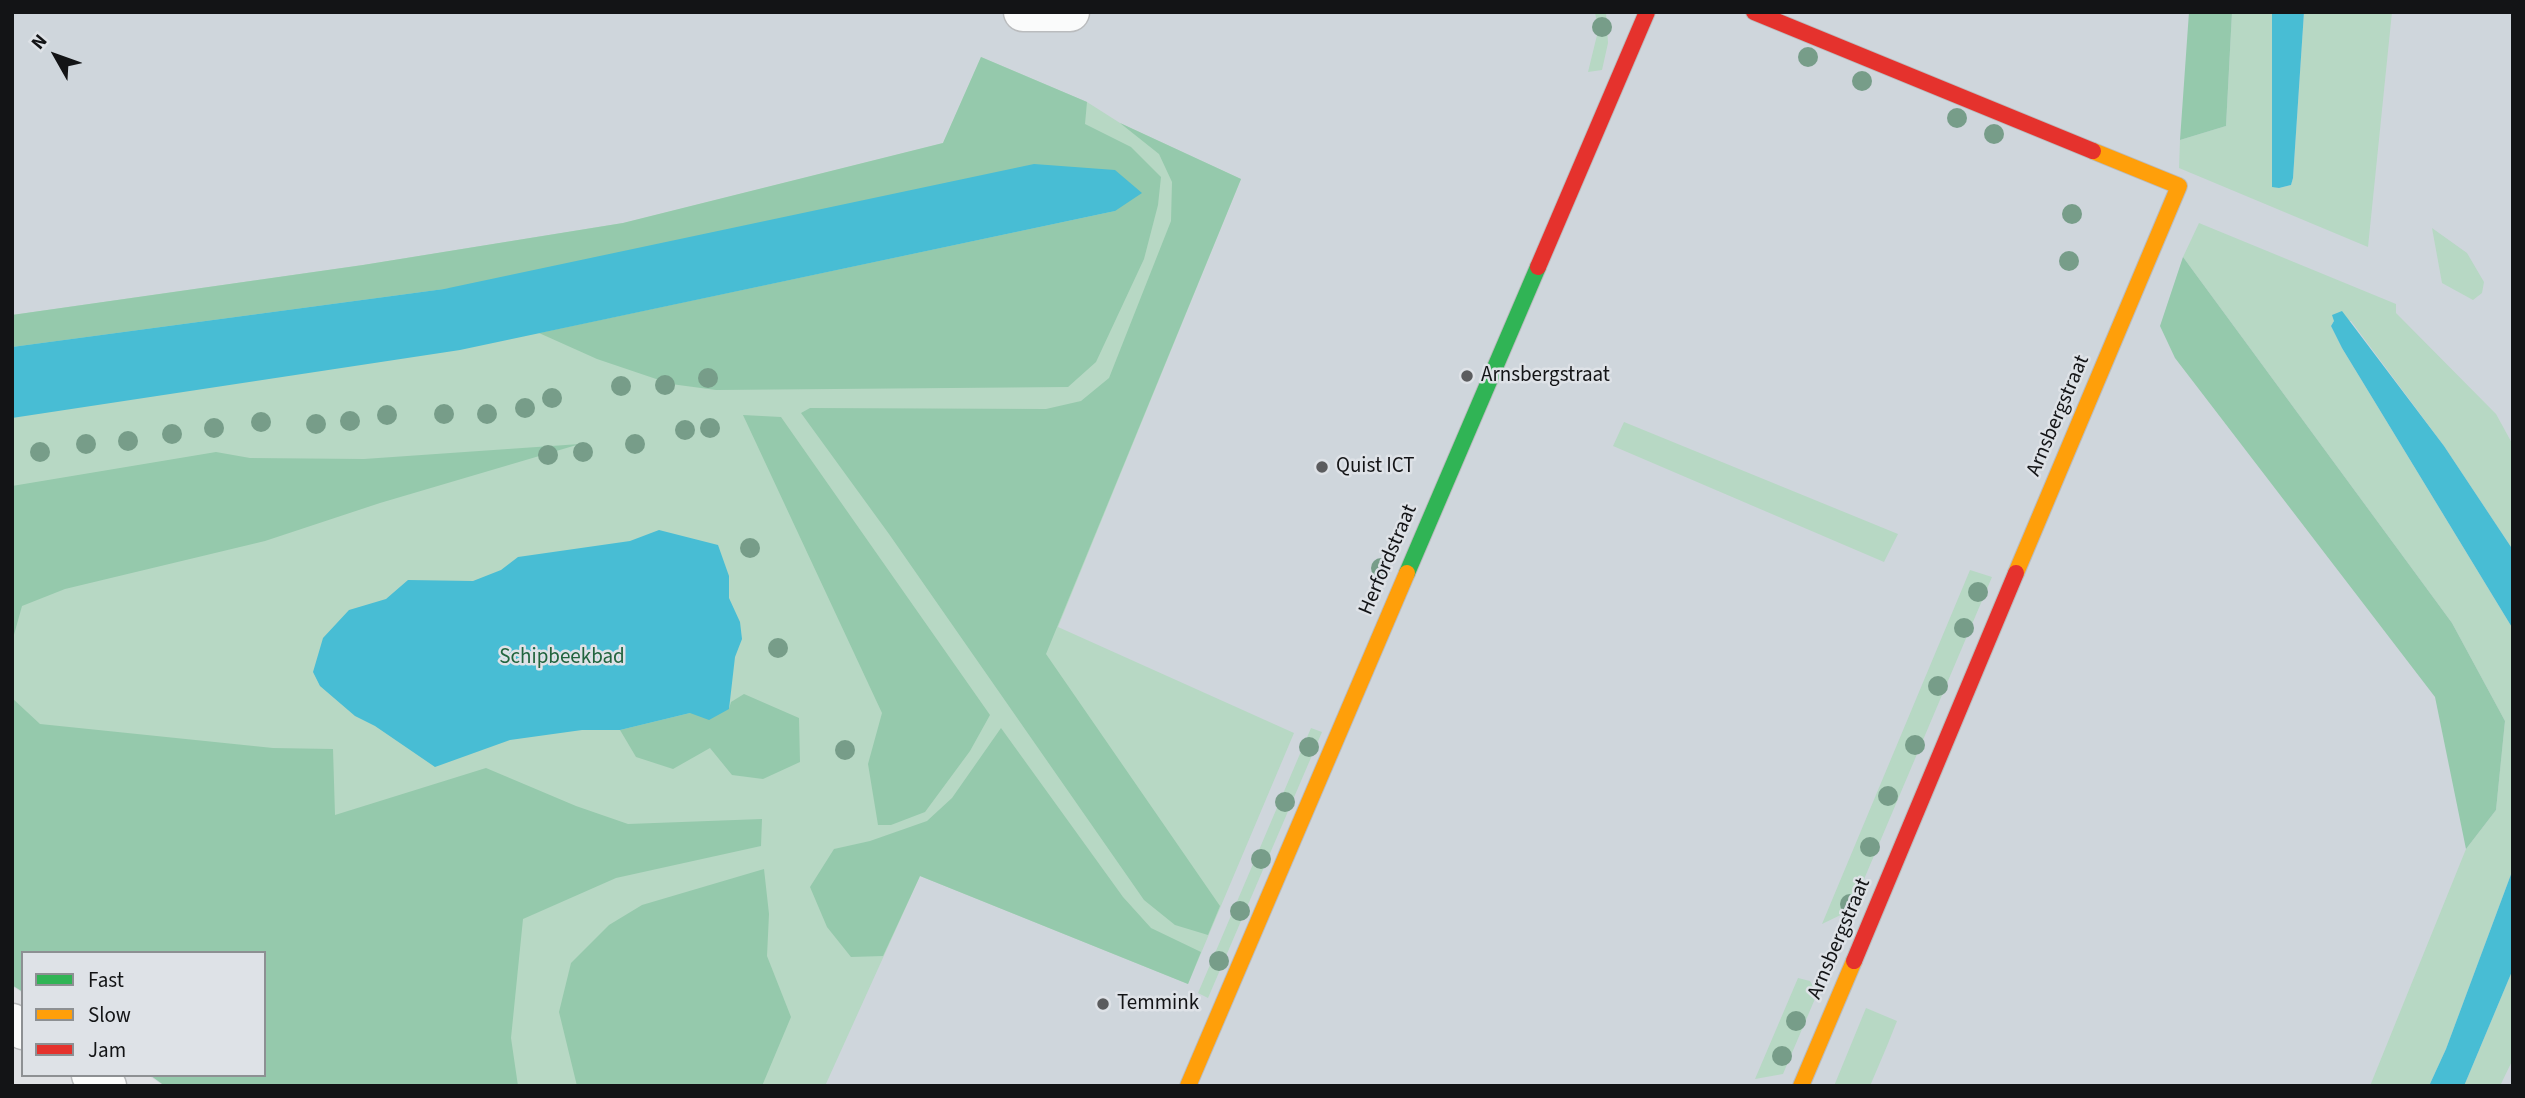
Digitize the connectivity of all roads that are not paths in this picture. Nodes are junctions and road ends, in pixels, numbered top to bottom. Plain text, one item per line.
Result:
1 (1023, 12) edge
2 (1070, 12) edge
3 (1647, 12) edge
4 (1754, 12) edge
5 (1188, 1086) edge
6 (1801, 1086) edge

1 - 2 street
3 - 5 street, Herfordstraat
4 - 6 street, Arnsbergstraat

